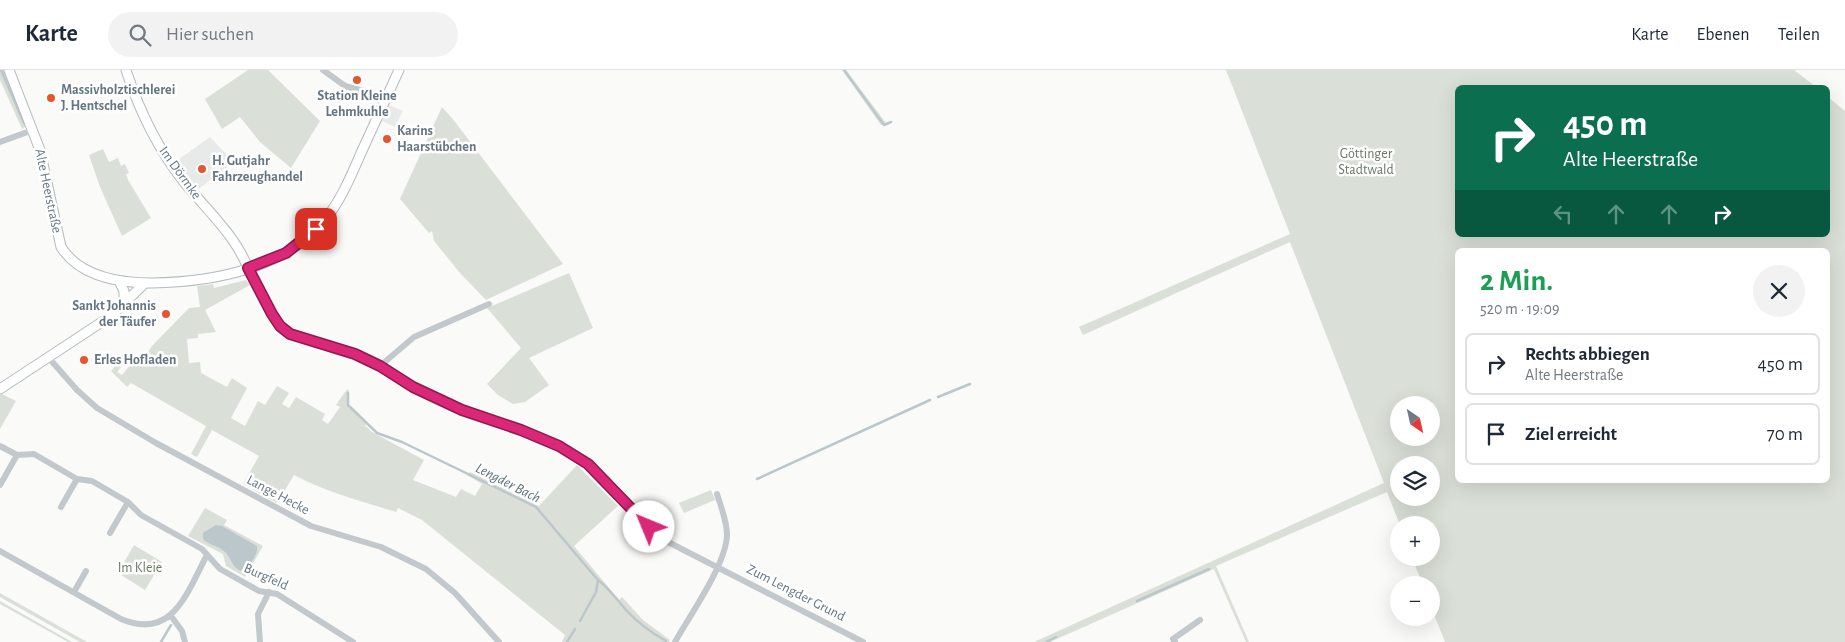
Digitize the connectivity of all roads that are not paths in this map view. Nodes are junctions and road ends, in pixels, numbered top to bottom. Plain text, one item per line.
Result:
1 (10, 70) edge
2 (126, 70) edge
3 (323, 70) edge
4 (399, 70) edge
5 (386, 98) junction
6 (33, 130) junction
7 (0, 142) edge
8 (248, 268) junction
9 (119, 281) junction
10 (145, 283) junction
11 (124, 304) junction
12 (489, 304) dead end
13 (48, 357) junction
14 (380, 366) junction
15 (0, 389) edge
16 (0, 446) edge
17 (17, 455) junction
18 (77, 480) junction
19 (0, 485) edge
20 (717, 494) dead end
21 (128, 502) junction
22 (61, 507) dead end
23 (110, 533) dead end
24 (0, 551) edge
25 (207, 555) junction
26 (717, 568) junction
27 (86, 571) dead end
28 (74, 592) junction
29 (269, 592) junction
30 (171, 616) junction
31 (1200, 620) dead end
32 (349, 641) edge
33 (185, 642) edge
34 (260, 642) edge
35 (499, 642) edge
36 (675, 642) edge
37 (863, 642) edge
38 (1175, 642) edge

1 - 6 main road, Alte Heerstraße
2 - 8 main road, Im Dörmke
3 - 5 street
4 - 5 main road, Alte Heerstraße
5 - 8 main road, Alte Heerstraße
6 - 7 street
6 - 9 main road, Alte Heerstraße
8 - 10 main road, Alte Heerstraße
8 - 14 street, Zum Lengder Grund
9 - 10 main road, Alte Heerstraße
9 - 11 main road
10 - 11 main road
11 - 13 main road
12 - 14 street
13 - 15 main road
13 - 35 street, Lange Hecke
14 - 26 street, Zum Lengder Grund
16 - 17 street, Burgfeld
17 - 18 street, Burgfeld
17 - 19 street
18 - 21 street, Burgfeld
18 - 22 street
20 - 26 street
21 - 23 street
21 - 25 street, Burgfeld
24 - 28 street
25 - 29 street, Burgfeld
25 - 30 street
26 - 36 street
26 - 37 street, Zum Lengder Grund
27 - 28 street
28 - 30 street
29 - 32 street, Burgfeld
29 - 34 street
30 - 33 street
31 - 38 street

